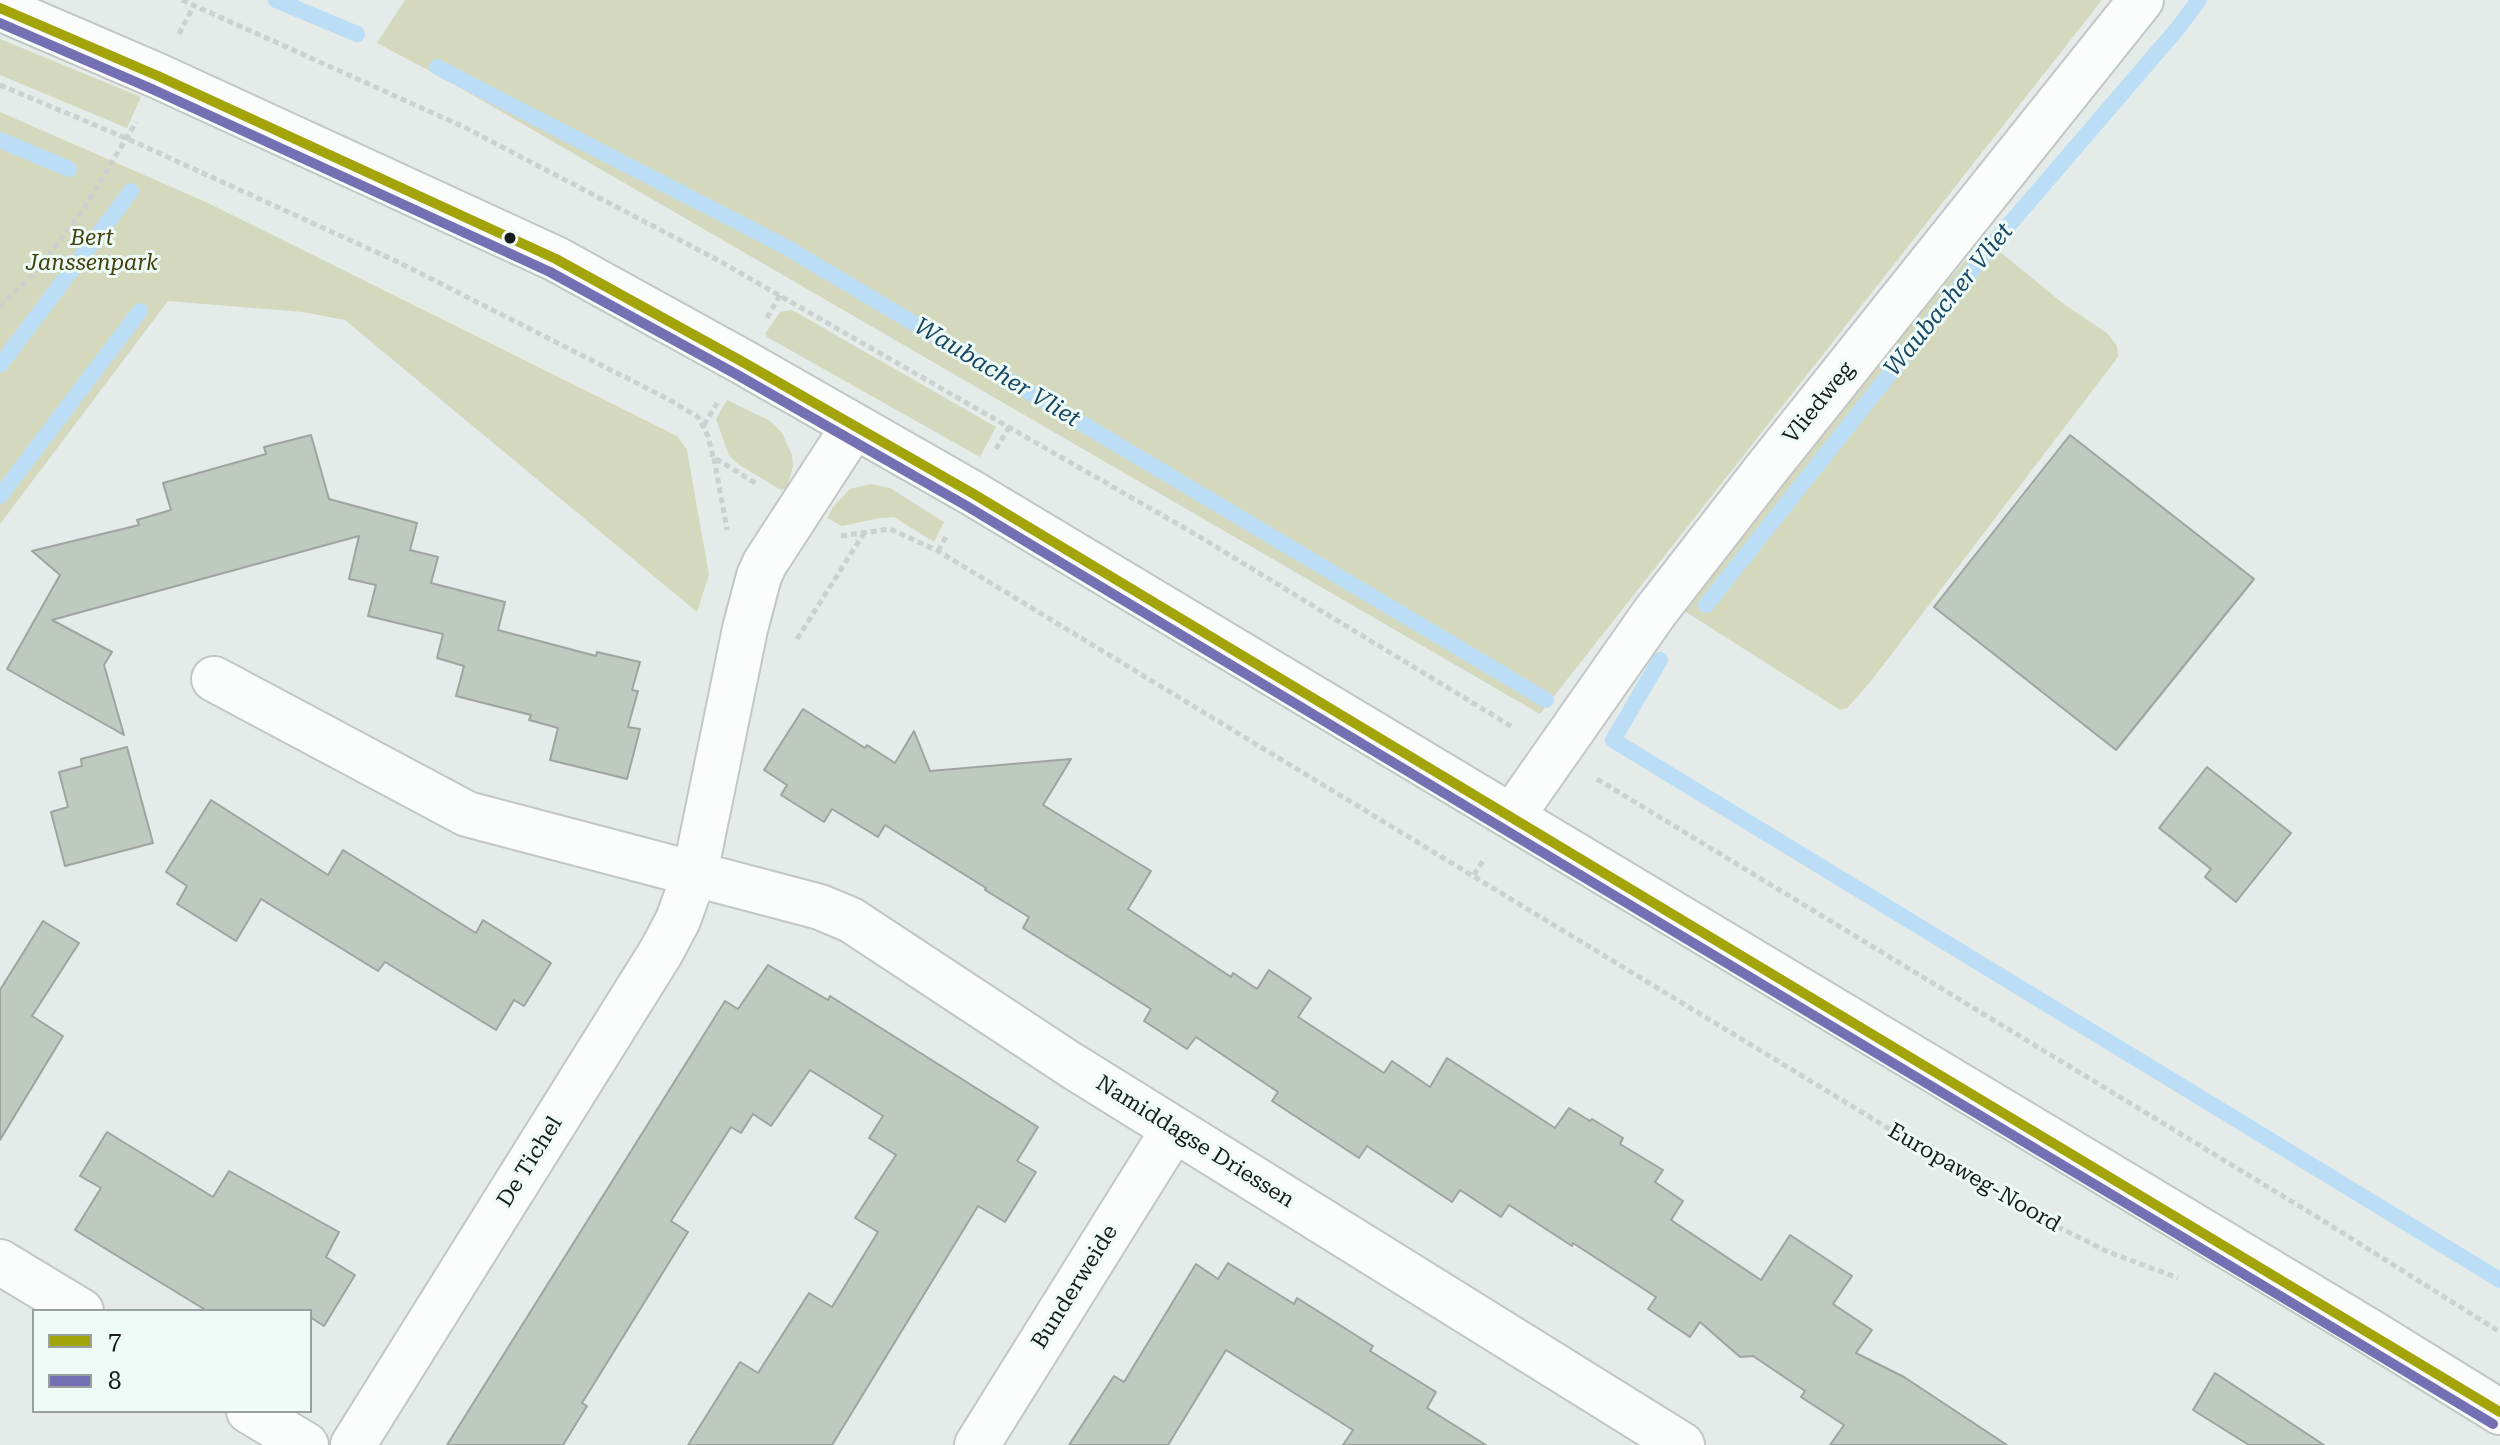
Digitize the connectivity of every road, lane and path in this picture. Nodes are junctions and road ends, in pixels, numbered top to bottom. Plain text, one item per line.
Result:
1 (182, 0) edge
2 (2141, 0) edge
3 (0, 8) edge
4 (0, 85) edge
5 (0, 307) edge
6 (854, 426) junction
7 (214, 679) dead end
8 (1555, 754) junction
9 (1512, 816) junction
10 (695, 873) junction
11 (1474, 875) dead end
12 (1174, 1129) junction
13 (0, 1262) edge
14 (2179, 1278) dead end
15 (78, 1309) edge
16 (2500, 1332) edge
17 (2500, 1412) edge
18 (252, 1413) edge
19 (306, 1445) edge
20 (353, 1445) edge
21 (977, 1445) edge
22 (1682, 1445) edge

1 - 8 path
2 - 8 street, Vliedweg
3 - 6 street
4 - 5 path
6 - 9 street
6 - 10 street, De Tichel
7 - 10 street
8 - 9 street, Vliedweg
8 - 16 path
9 - 17 street
10 - 12 street, Namiddagse Driessen
10 - 20 street, De Tichel
11 - 14 path, Europaweg-Noord
12 - 21 street, Bunderweide
12 - 22 street, Namiddagse Driessen
13 - 15 street
18 - 19 street

